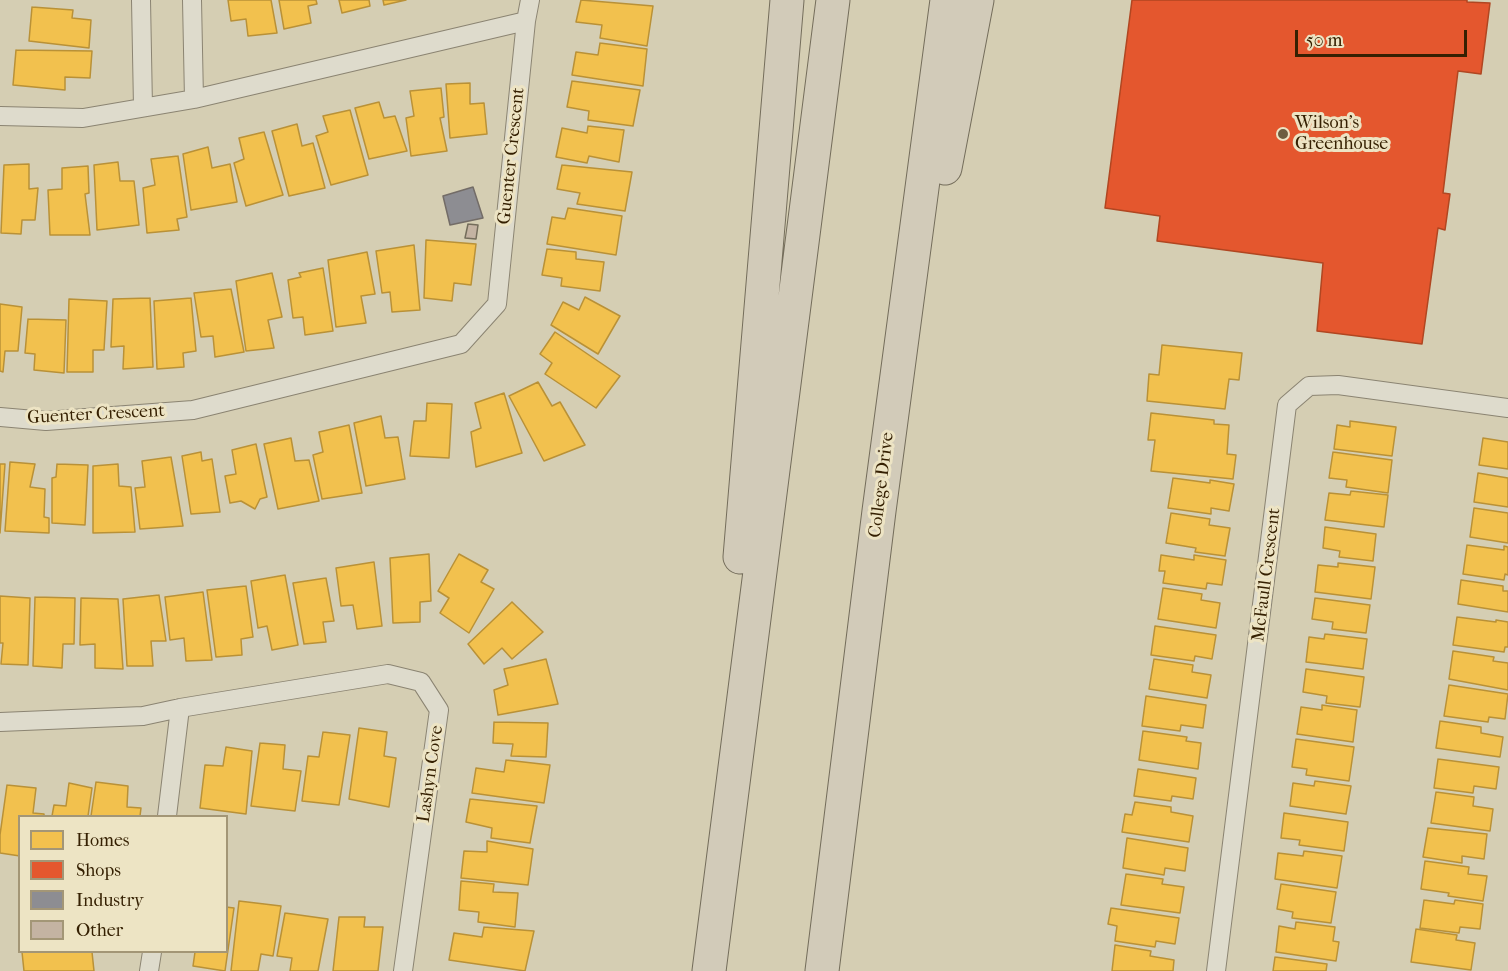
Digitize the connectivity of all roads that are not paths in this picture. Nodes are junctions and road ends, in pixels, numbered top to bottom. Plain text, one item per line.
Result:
1 (141, 0) edge
2 (192, 0) edge
3 (530, 0) edge
4 (786, 0) edge
5 (833, 0) edge
6 (947, 0) edge
7 (977, 0) edge
8 (526, 21) junction
9 (194, 99) junction
10 (143, 107) junction
11 (0, 116) edge
12 (1508, 408) edge
13 (0, 417) edge
14 (879, 511) junction
15 (180, 708) junction
16 (0, 722) edge
17 (168, 815) edge
18 (152, 953) edge
19 (149, 971) edge
20 (403, 971) edge
21 (707, 971) edge
22 (822, 971) edge
23 (1216, 971) edge

1 - 10 street
2 - 9 street
3 - 8 street, Guenter Crescent
4 - 21 highway
5 - 21 highway
6 - 14 highway, College Drive
7 - 14 highway
8 - 9 street
8 - 13 street, Guenter Crescent
9 - 10 street
10 - 11 street
12 - 23 street, McFaull Crescent
14 - 22 highway, College Drive
15 - 16 street, Lashyn Cove
15 - 17 street
15 - 20 street, Lashyn Cove
18 - 19 street

